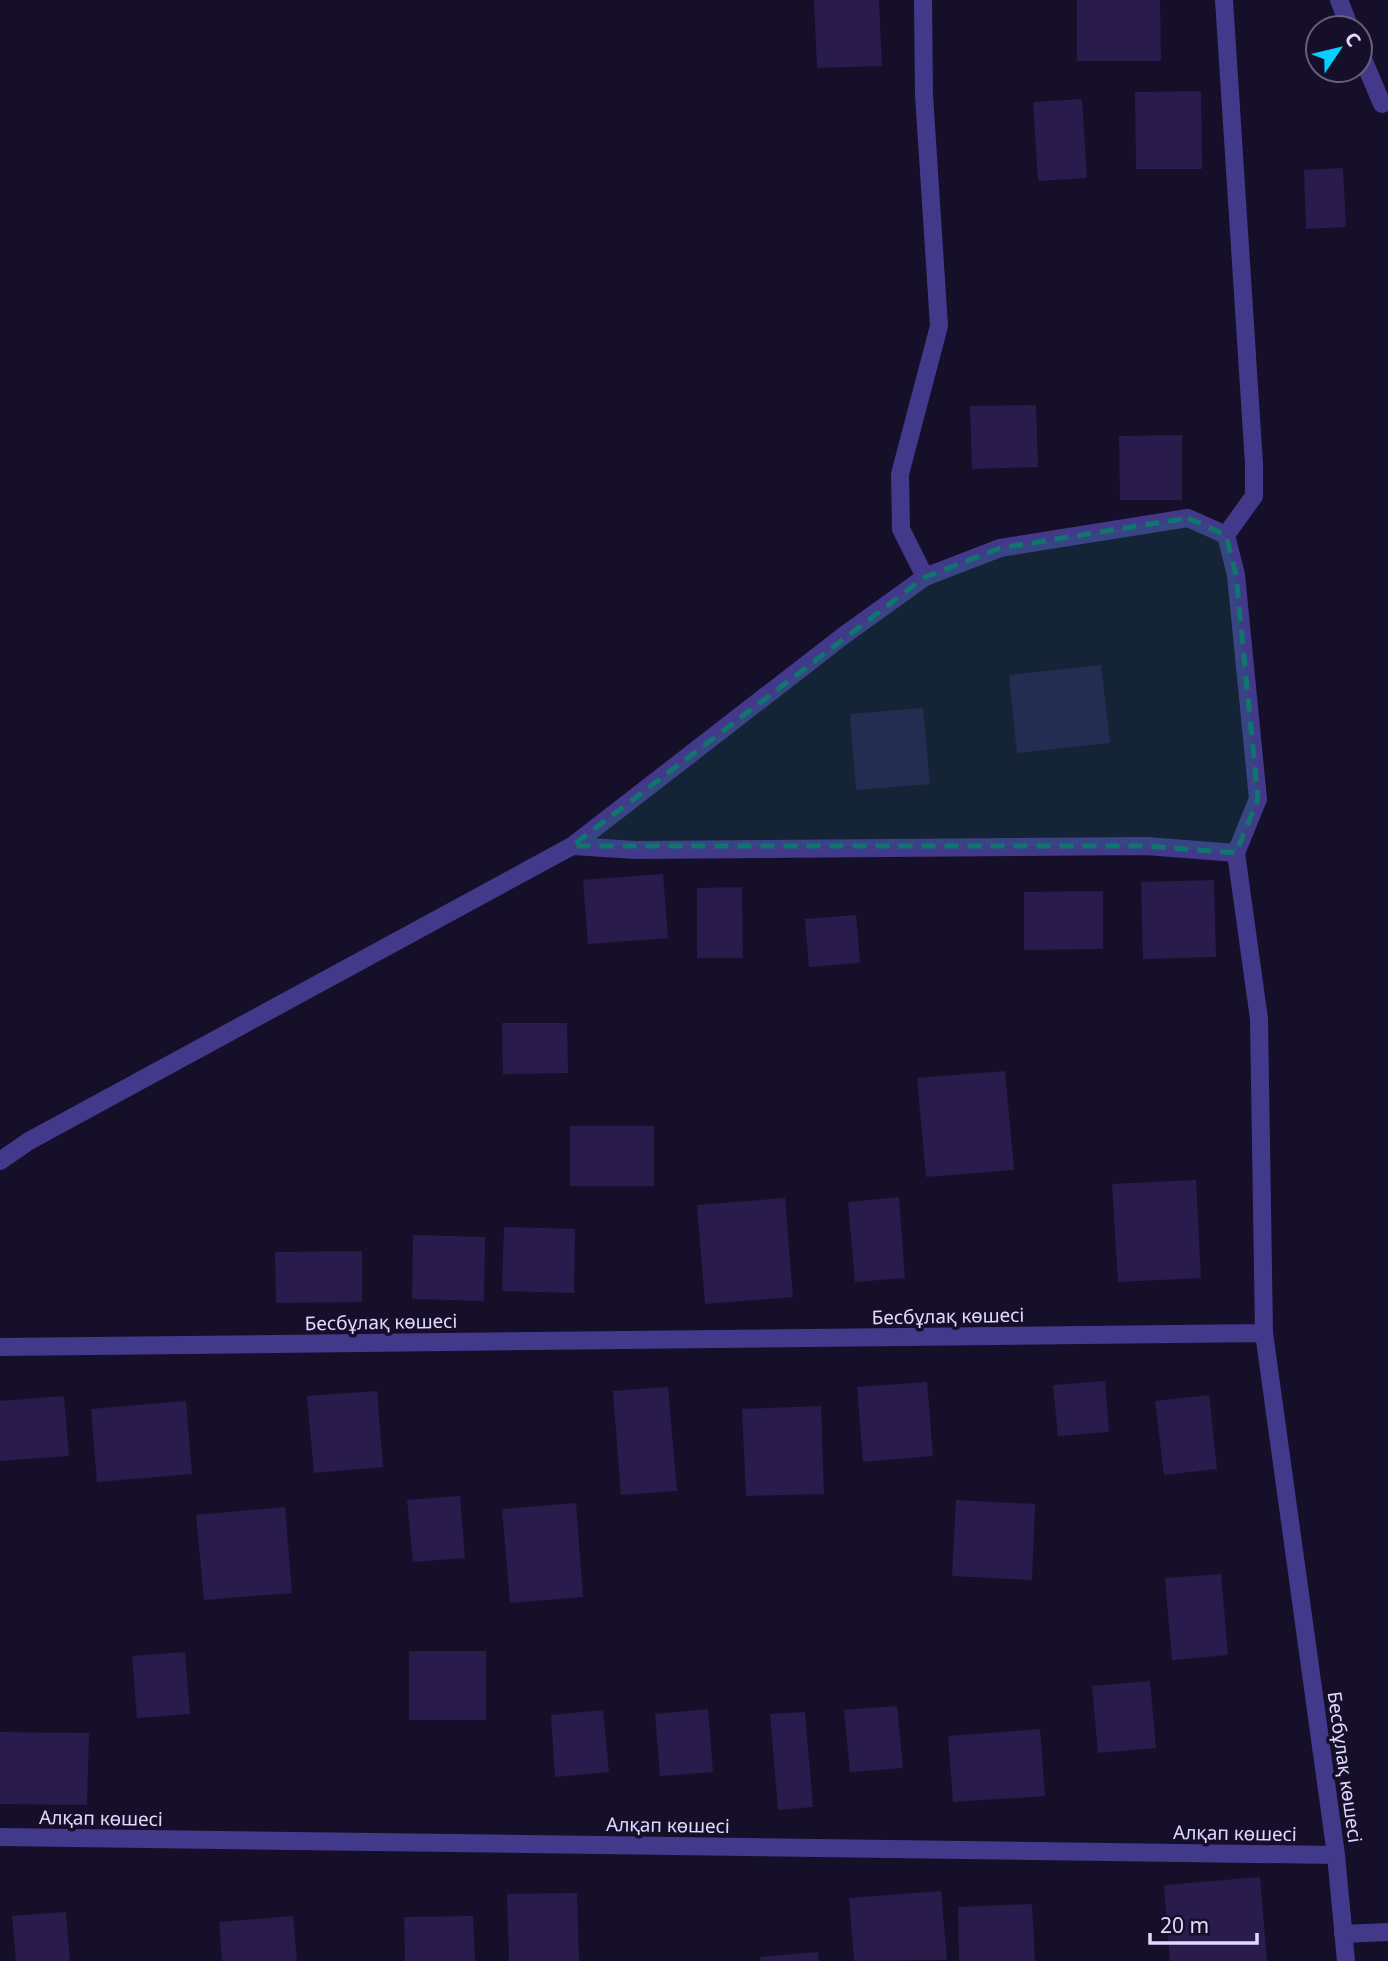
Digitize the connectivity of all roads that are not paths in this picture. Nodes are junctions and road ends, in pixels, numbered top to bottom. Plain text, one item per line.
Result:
1 (923, 0) edge
2 (1224, 0) edge
3 (1374, 84) edge
4 (1382, 104) dead end
5 (1226, 535) junction
6 (925, 577) junction
7 (572, 846) junction
8 (1236, 853) junction
9 (0, 1161) edge
10 (1264, 1333) junction
11 (0, 1348) edge
12 (0, 1837) edge
13 (1336, 1855) junction
14 (1388, 1932) edge
15 (1343, 1934) junction
16 (1346, 1961) edge

1 - 6 street
2 - 5 street
3 - 4 street
5 - 6 street
5 - 8 street
6 - 7 street
7 - 8 street
7 - 9 street
8 - 10 street
10 - 11 street, Бесбұлақ көшесі
10 - 13 street, Бесбұлақ көшесі
12 - 13 street, Алқап көшесі
13 - 15 street, Бесбұлақ көшесі
14 - 15 street
15 - 16 street, Бесбұлақ көшесі

